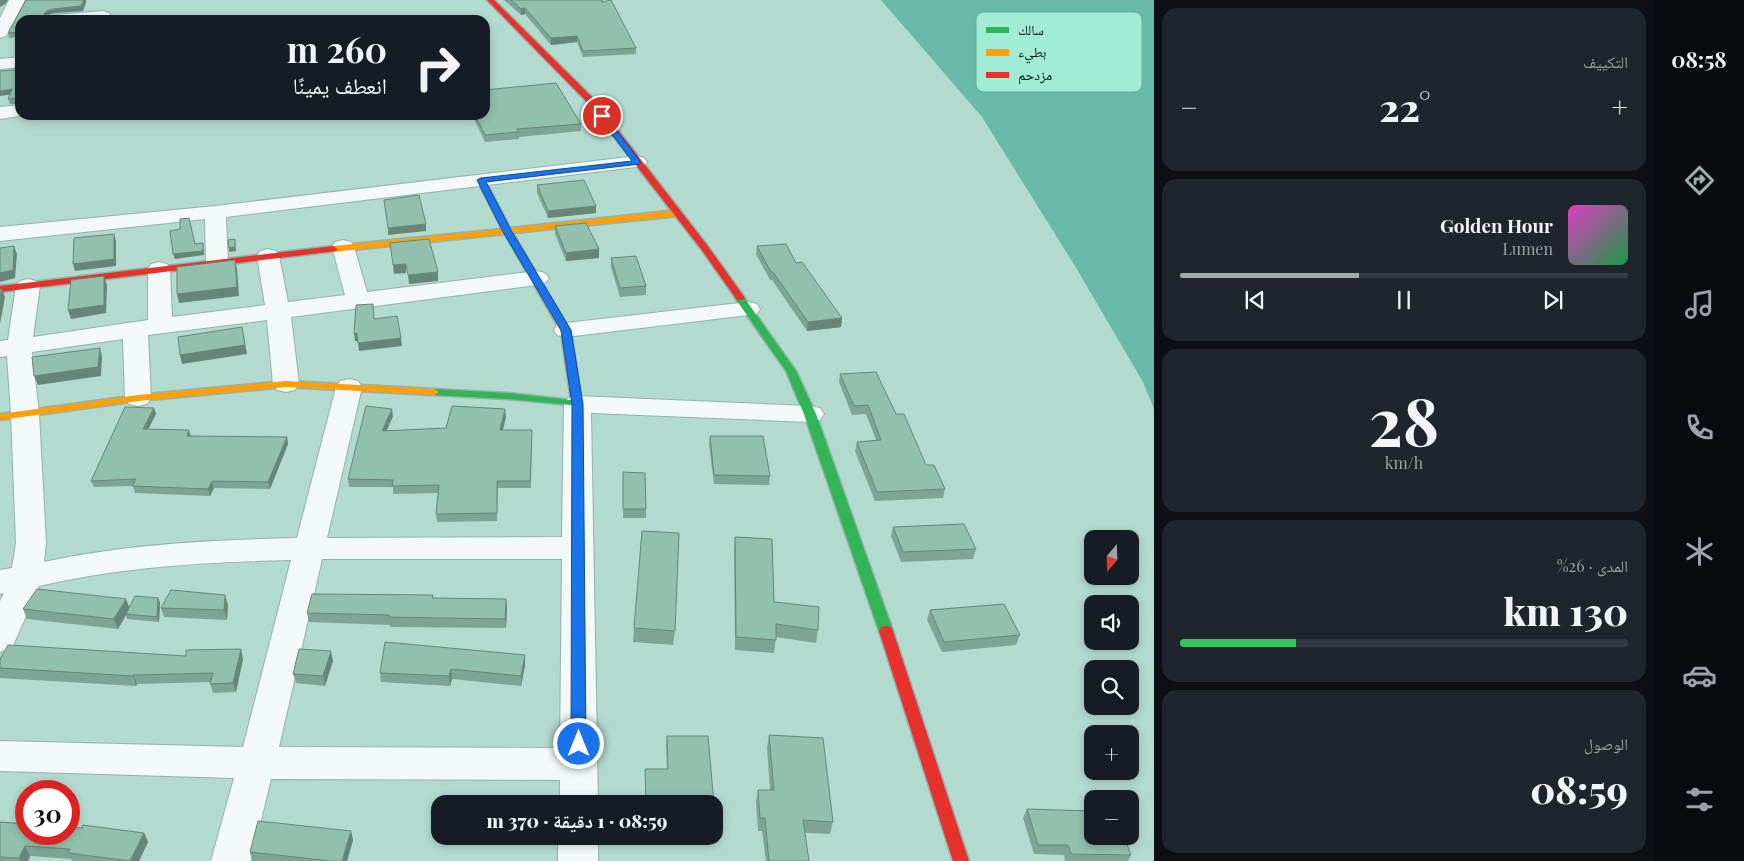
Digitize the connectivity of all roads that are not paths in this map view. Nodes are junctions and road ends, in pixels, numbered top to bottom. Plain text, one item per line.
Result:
1 (17, 0) edge
2 (490, 0) edge
3 (114, 3) dead end
4 (105, 15) edge
5 (15, 24) edge
6 (2, 28) edge
7 (15, 62) edge
8 (0, 64) edge
9 (15, 112) edge
10 (0, 113) edge
11 (637, 162) junction
12 (481, 180) junction
13 (215, 212) junction
14 (678, 213) junction
15 (507, 230) junction
16 (0, 234) edge
17 (343, 248) junction
18 (268, 256) junction
19 (217, 262) junction
20 (159, 269) junction
21 (537, 278) junction
22 (28, 286) junction
23 (0, 289) edge
24 (358, 301) junction
25 (748, 309) junction
26 (278, 312) junction
27 (160, 326) junction
28 (135, 329) junction
29 (566, 330) junction
30 (10, 348) edge
31 (286, 384) junction
32 (349, 386) junction
33 (138, 398) junction
34 (577, 404) junction
35 (810, 414) junction
36 (12, 415) edge
37 (578, 548) junction
38 (308, 549) junction
39 (13, 580) edge
40 (0, 640) edge
41 (0, 756) edge
42 (258, 763) junction
43 (579, 764) junction
44 (578, 795) edge
45 (578, 845) edge
46 (231, 861) edge
47 (578, 861) edge
48 (961, 861) edge

1 - 6 street
2 - 11 street
3 - 4 street
5 - 6 street
7 - 8 street
9 - 10 street
11 - 12 street
11 - 14 street
12 - 13 street
12 - 15 street
13 - 16 street
13 - 19 street
14 - 15 street
14 - 25 street
15 - 17 street
15 - 21 street
17 - 18 street
17 - 24 street
18 - 19 street
18 - 26 street
19 - 20 street
20 - 22 street
20 - 27 street
21 - 24 street
21 - 29 street
22 - 23 street
22 - 30 street
24 - 26 street
25 - 29 street
25 - 35 street
26 - 27 street
26 - 31 street
27 - 28 street
28 - 30 street
28 - 33 street
29 - 34 street
30 - 36 street
31 - 32 street
31 - 33 street
32 - 34 street
32 - 38 street
33 - 36 street
34 - 35 street
34 - 37 street
35 - 48 street
36 - 39 street
37 - 38 street
37 - 43 street
38 - 39 street
38 - 42 street
39 - 40 street
41 - 42 street
42 - 43 street
42 - 46 street
43 - 44 street
45 - 47 street

